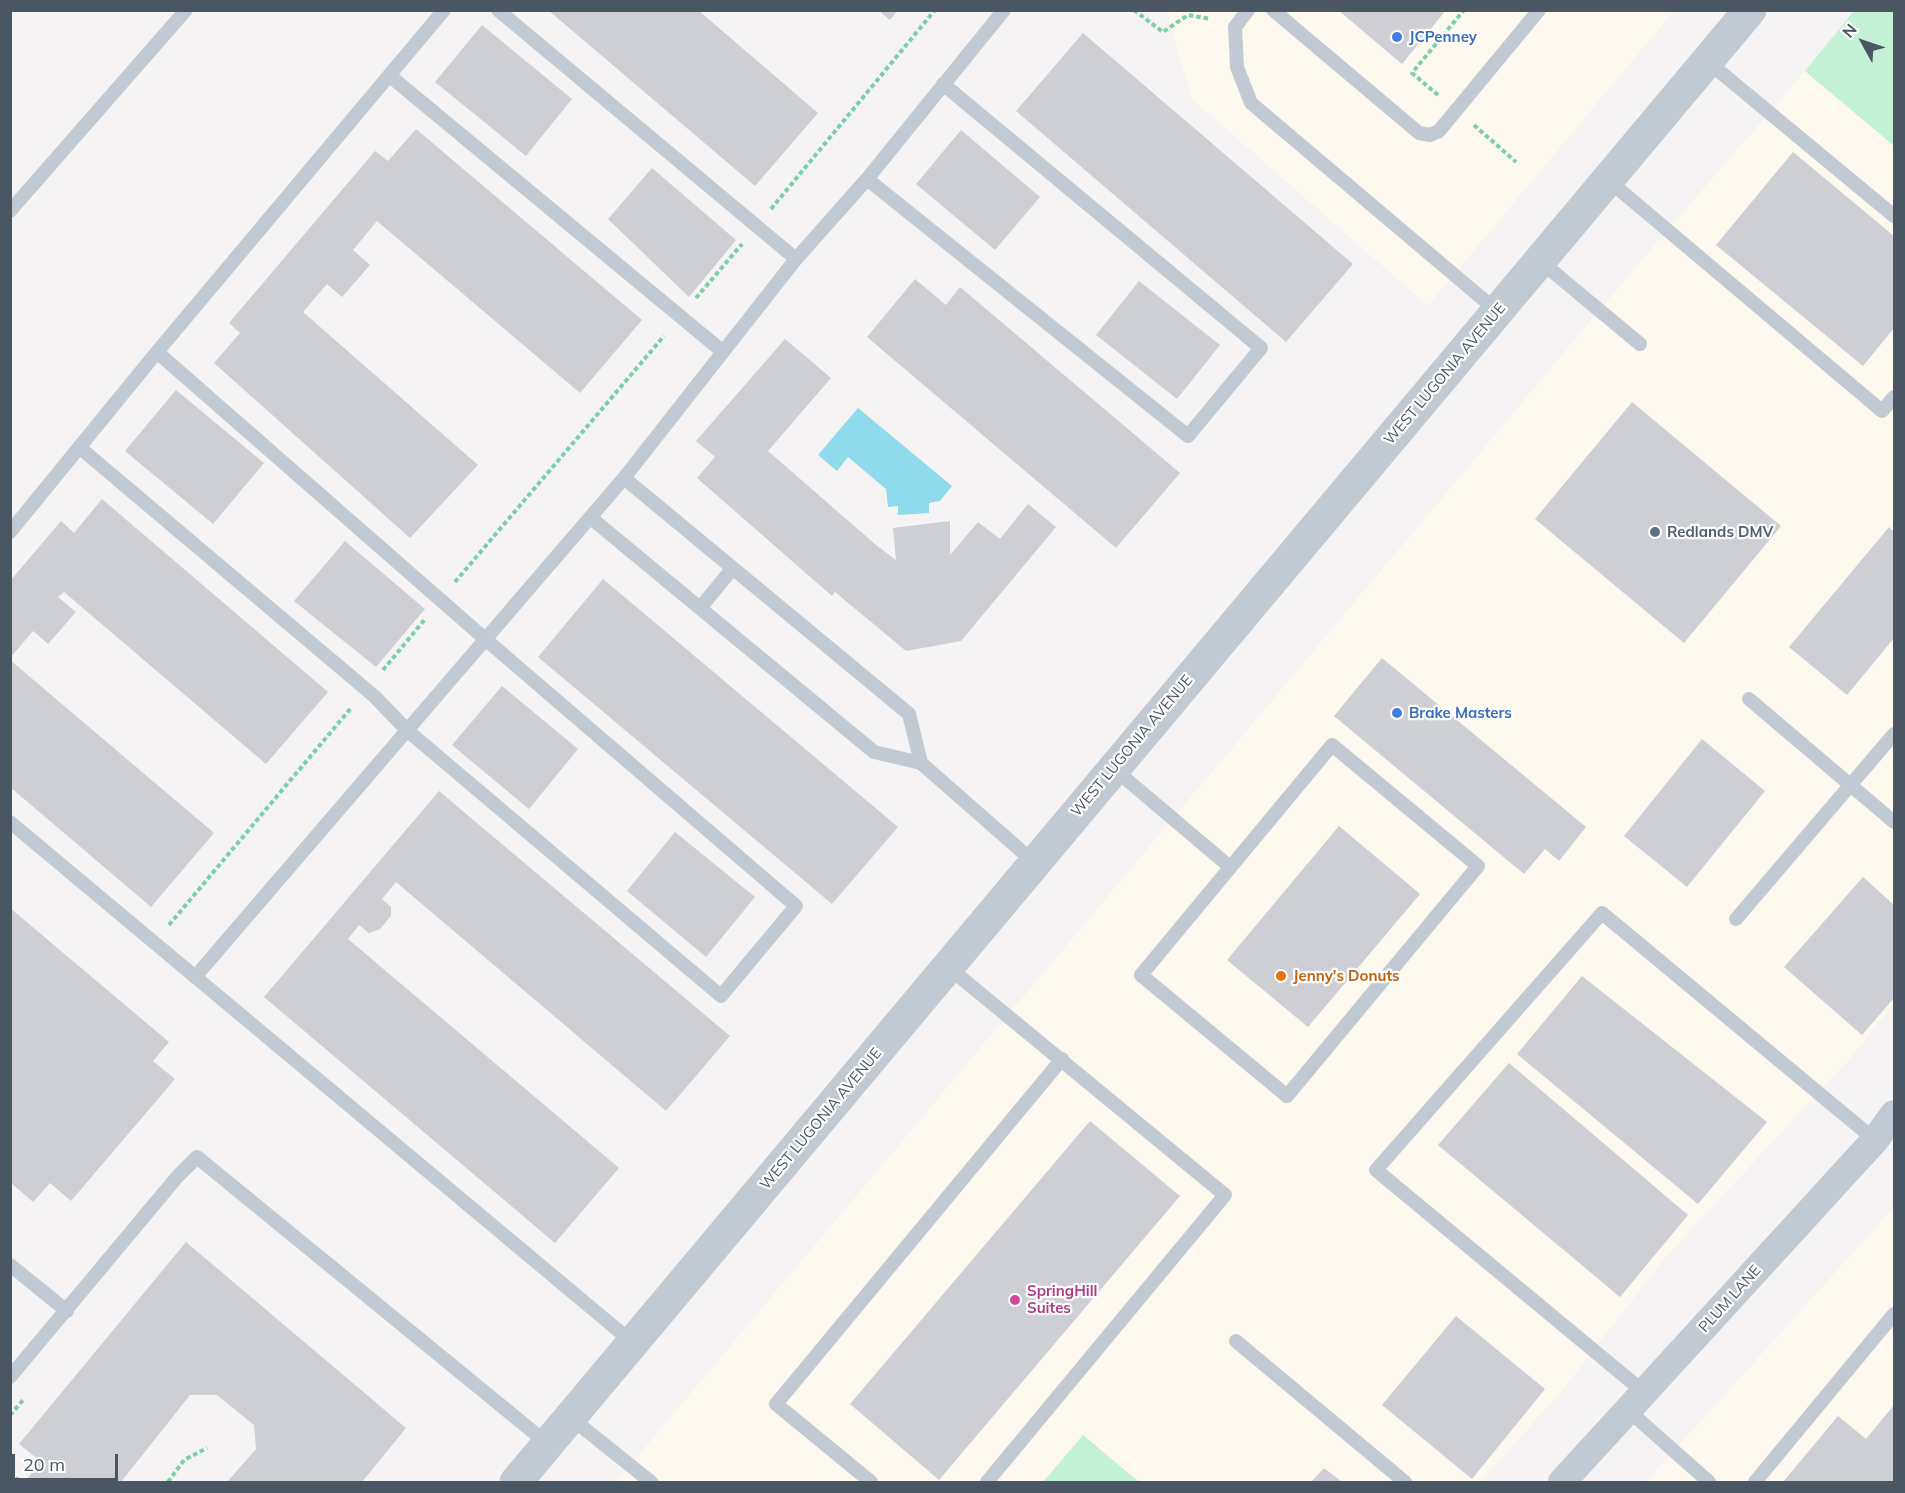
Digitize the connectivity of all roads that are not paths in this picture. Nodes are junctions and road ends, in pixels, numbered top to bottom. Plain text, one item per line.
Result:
1 (186, 10) edge
2 (444, 10) edge
3 (498, 10) edge
4 (1004, 10) edge
5 (1248, 10) edge
6 (1273, 10) edge
7 (1539, 10) edge
8 (1749, 10) edge
9 (1707, 61) junction
10 (390, 76) junction
11 (944, 84) junction
12 (867, 178) junction
13 (1608, 180) junction
14 (10, 212) edge
15 (1894, 216) edge
16 (796, 259) junction
17 (1540, 261) junction
18 (1497, 312) junction
19 (1640, 344) dead end
20 (722, 351) junction
21 (157, 352) junction
22 (1894, 397) edge
23 (79, 447) junction
24 (624, 478) junction
25 (591, 518) junction
26 (10, 532) edge
27 (733, 568) junction
28 (700, 608) junction
29 (484, 638) junction
30 (1749, 699) dead end
31 (408, 731) junction
32 (1894, 734) edge
33 (921, 763) junction
34 (1113, 768) junction
35 (1849, 785) junction
36 (10, 822) edge
37 (1894, 822) edge
38 (1035, 863) junction
39 (1230, 867) junction
40 (1736, 919) dead end
41 (948, 967) junction
42 (195, 977) junction
43 (1062, 1059) junction
44 (1887, 1129) edge
45 (10, 1265) edge
46 (67, 1311) junction
47 (1894, 1314) edge
48 (1236, 1341) dead end
49 (633, 1343) junction
50 (10, 1377) edge
51 (1637, 1402) junction
52 (570, 1418) junction
53 (548, 1444) junction
54 (516, 1482) edge
55 (651, 1482) edge
56 (871, 1482) edge
57 (987, 1482) edge
58 (1405, 1482) edge
59 (1563, 1482) edge
60 (1709, 1482) edge
61 (1755, 1482) edge

1 - 14 lane
2 - 10 lane
3 - 16 lane
4 - 11 lane
5 - 18 lane
6 - 7 lane
8 - 9 street, WEST LUGONIA AVENUE
9 - 13 street, WEST LUGONIA AVENUE
9 - 15 lane
10 - 20 lane
10 - 21 lane
11 - 12 lane
11 - 12 lane
12 - 16 lane
13 - 17 street, WEST LUGONIA AVENUE
13 - 22 lane
16 - 20 lane
17 - 18 street, WEST LUGONIA AVENUE
17 - 19 lane
18 - 34 street, WEST LUGONIA AVENUE
20 - 24 lane
21 - 23 lane
21 - 29 lane
23 - 26 lane
23 - 31 lane
24 - 25 lane
24 - 27 lane
25 - 28 lane
25 - 29 lane
27 - 28 lane
27 - 33 lane
28 - 33 lane
29 - 31 lane
29 - 31 lane
30 - 35 lane
31 - 42 lane
32 - 35 lane
33 - 38 lane
34 - 38 street, WEST LUGONIA AVENUE
34 - 39 lane
35 - 37 lane
35 - 40 lane
36 - 42 lane
38 - 41 street, WEST LUGONIA AVENUE
39 - 39 lane
41 - 43 lane
41 - 49 street, WEST LUGONIA AVENUE
42 - 49 lane
43 - 56 lane
43 - 57 lane
44 - 51 street, PLUM LANE
44 - 51 lane
45 - 46 lane
46 - 50 lane
46 - 53 lane
47 - 61 lane
48 - 58 lane
49 - 52 street, WEST LUGONIA AVENUE
51 - 59 street, PLUM LANE
51 - 60 lane
52 - 53 street, WEST LUGONIA AVENUE
52 - 55 lane
53 - 54 street, WEST LUGONIA AVENUE

